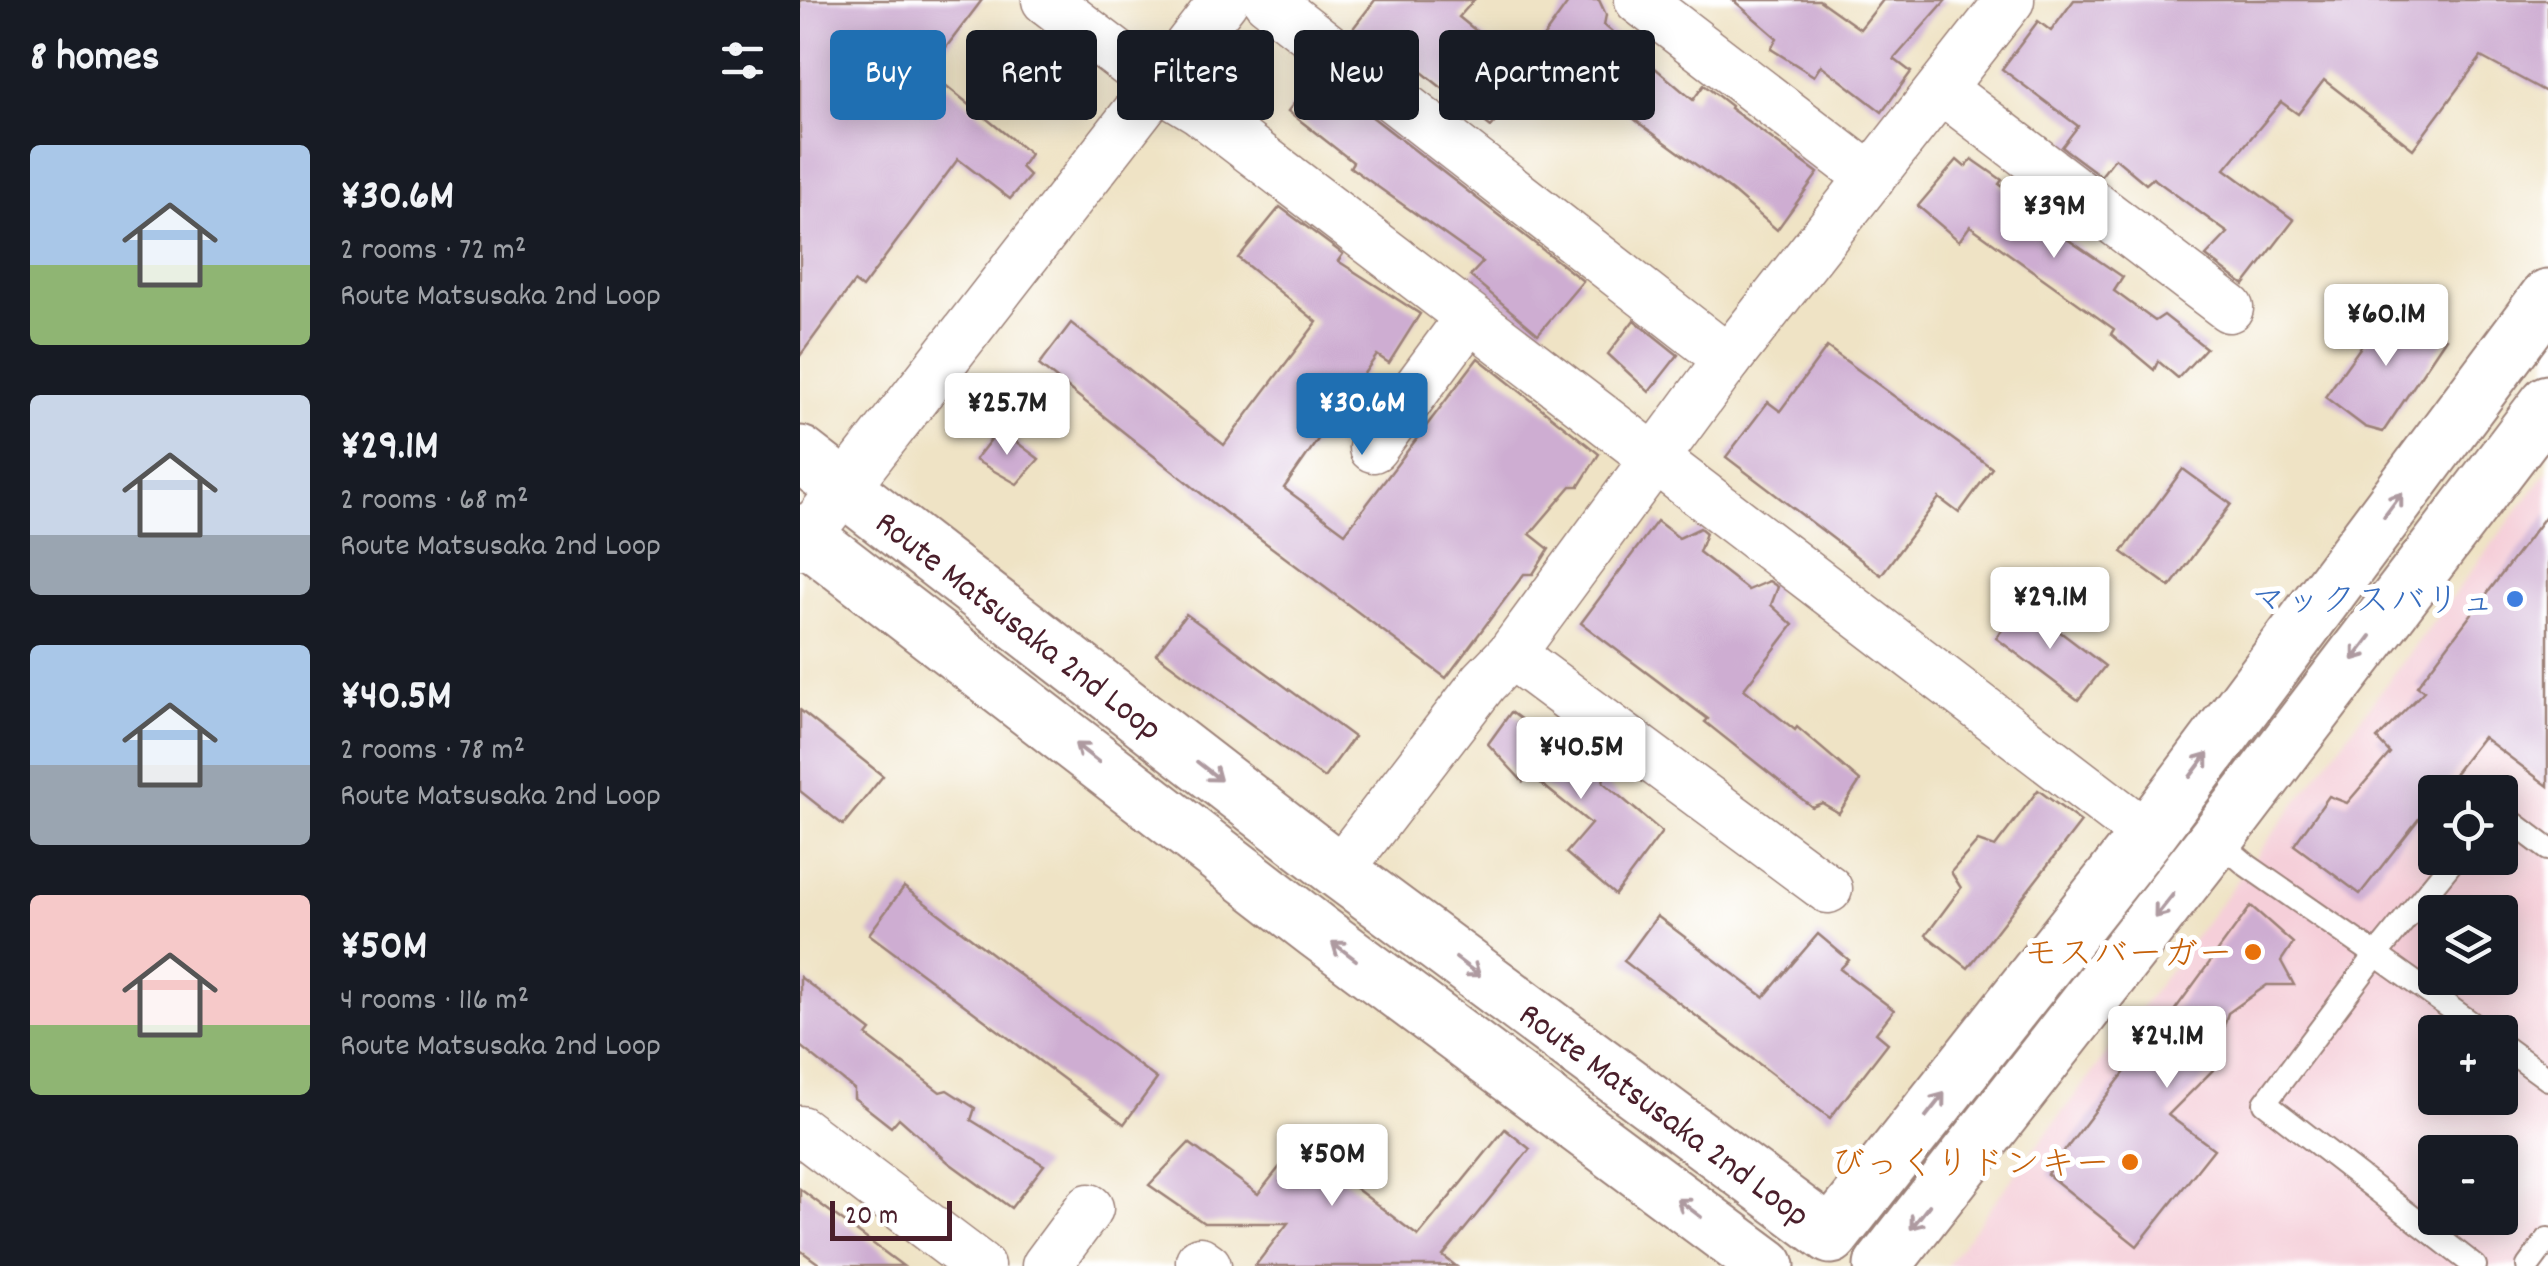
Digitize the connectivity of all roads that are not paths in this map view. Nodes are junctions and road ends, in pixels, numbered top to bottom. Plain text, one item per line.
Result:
1 (1046, 0) edge
2 (1224, 0) edge
3 (1267, 0) edge
4 (1639, 0) edge
5 (2010, 0) edge
6 (1200, 30) edge
7 (1117, 54) edge
8 (1941, 89) junction
9 (1128, 120) edge
10 (1211, 120) edge
11 (1871, 178) junction
12 (2548, 297) edge
13 (2229, 308) dead end
14 (1468, 318) junction
15 (1728, 359) junction
16 (2548, 403) edge
17 (1373, 448) dead end
18 (800, 454) edge
19 (1654, 460) junction
20 (843, 488) junction
21 (802, 538) edge
22 (1511, 654) junction
23 (2518, 827) edge
24 (2147, 835) junction
25 (2216, 839) junction
26 (2548, 849) edge
27 (1339, 871) junction
28 (2440, 875) edge
29 (1828, 890) dead end
30 (2376, 955) junction
31 (2460, 1015) edge
32 (2518, 1057) edge
33 (2548, 1079) edge
34 (800, 1130) edge
35 (1089, 1208) dead end
36 (2548, 1239) edge
37 (980, 1266) edge
38 (1046, 1266) edge
39 (1768, 1266) edge
40 (1882, 1266) edge
41 (2474, 1266) edge
42 (2528, 1266) edge

1 - 7 street
2 - 6 street
3 - 15 street
4 - 11 street
5 - 8 street
8 - 11 street
8 - 13 street
9 - 20 street
10 - 14 street
11 - 15 street
24 -> 12 main road, Route Matsusaka 2nd Loop
14 - 17 street
14 - 19 street
15 - 19 street
16 -> 25 main road
18 - 20 main road, Route Matsusaka 2nd Loop
19 - 22 street
19 - 24 street
20 - 21 street
20 -> 27 main road, Route Matsusaka 2nd Loop
39 -> 21 main road, Route Matsusaka 2nd Loop
22 - 27 street
22 - 29 street
23 - 26 lane
27 -> 24 main road, Route Matsusaka 2nd Loop
25 - 30 lane
25 -> 40 main road
28 - 30 lane
30 - 31 lane
30 - 41 lane
32 - 33 lane
34 - 37 street
35 - 38 street
36 - 42 lane

